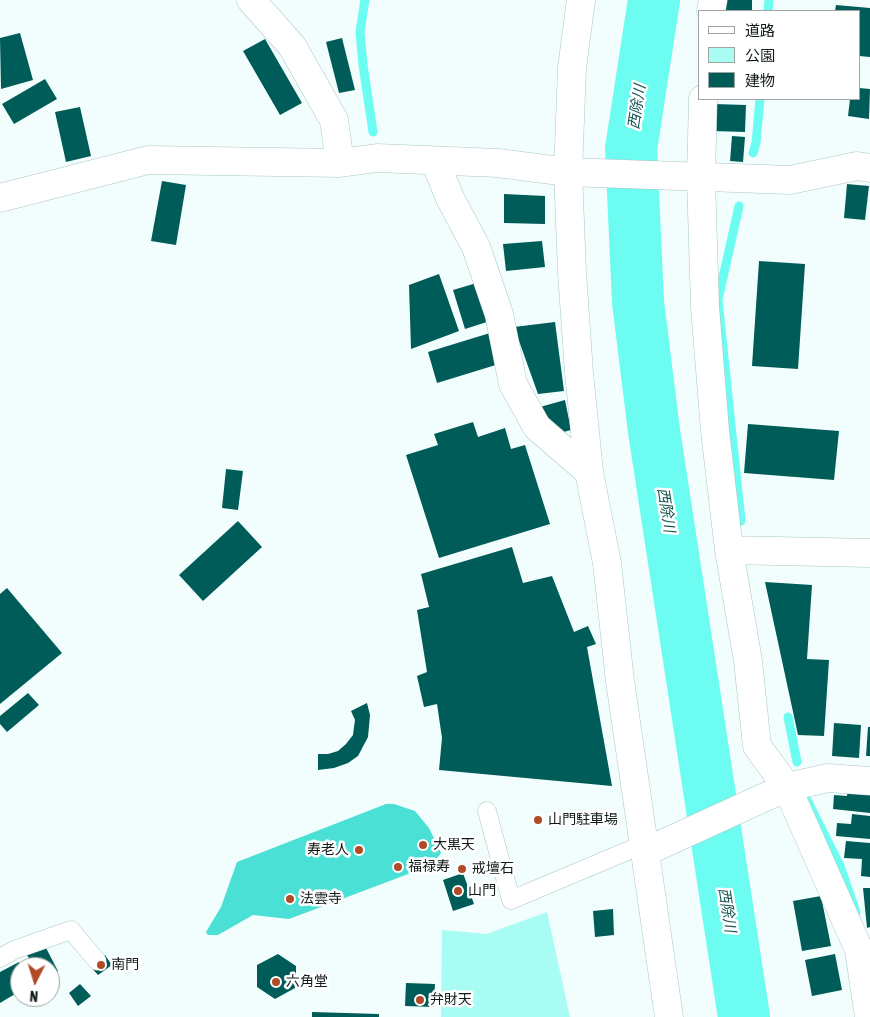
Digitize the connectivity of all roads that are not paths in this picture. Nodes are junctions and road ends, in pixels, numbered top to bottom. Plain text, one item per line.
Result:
1 (251, 0) edge
2 (581, 0) edge
3 (702, 100) edge
4 (435, 161) junction
5 (340, 163) junction
6 (870, 168) edge
7 (568, 172) junction
8 (701, 178) junction
9 (0, 198) edge
10 (589, 472) junction
11 (729, 550) junction
12 (870, 553) edge
13 (870, 781) edge
14 (786, 787) junction
15 (487, 811) dead end
16 (653, 846) junction
17 (864, 951) edge
18 (0, 958) edge
19 (96, 961) dead end
20 (669, 1017) edge
21 (869, 1017) edge

1 - 5 street
2 - 7 street
3 - 8 street
4 - 5 street
4 - 7 street
4 - 10 street
5 - 9 street
6 - 8 street
7 - 8 street
7 - 10 street
8 - 11 street
10 - 16 street
11 - 12 street
11 - 14 street
13 - 14 street
14 - 16 street
14 - 17 street
15 - 16 lane
16 - 20 street
17 - 21 street
18 - 19 lane

